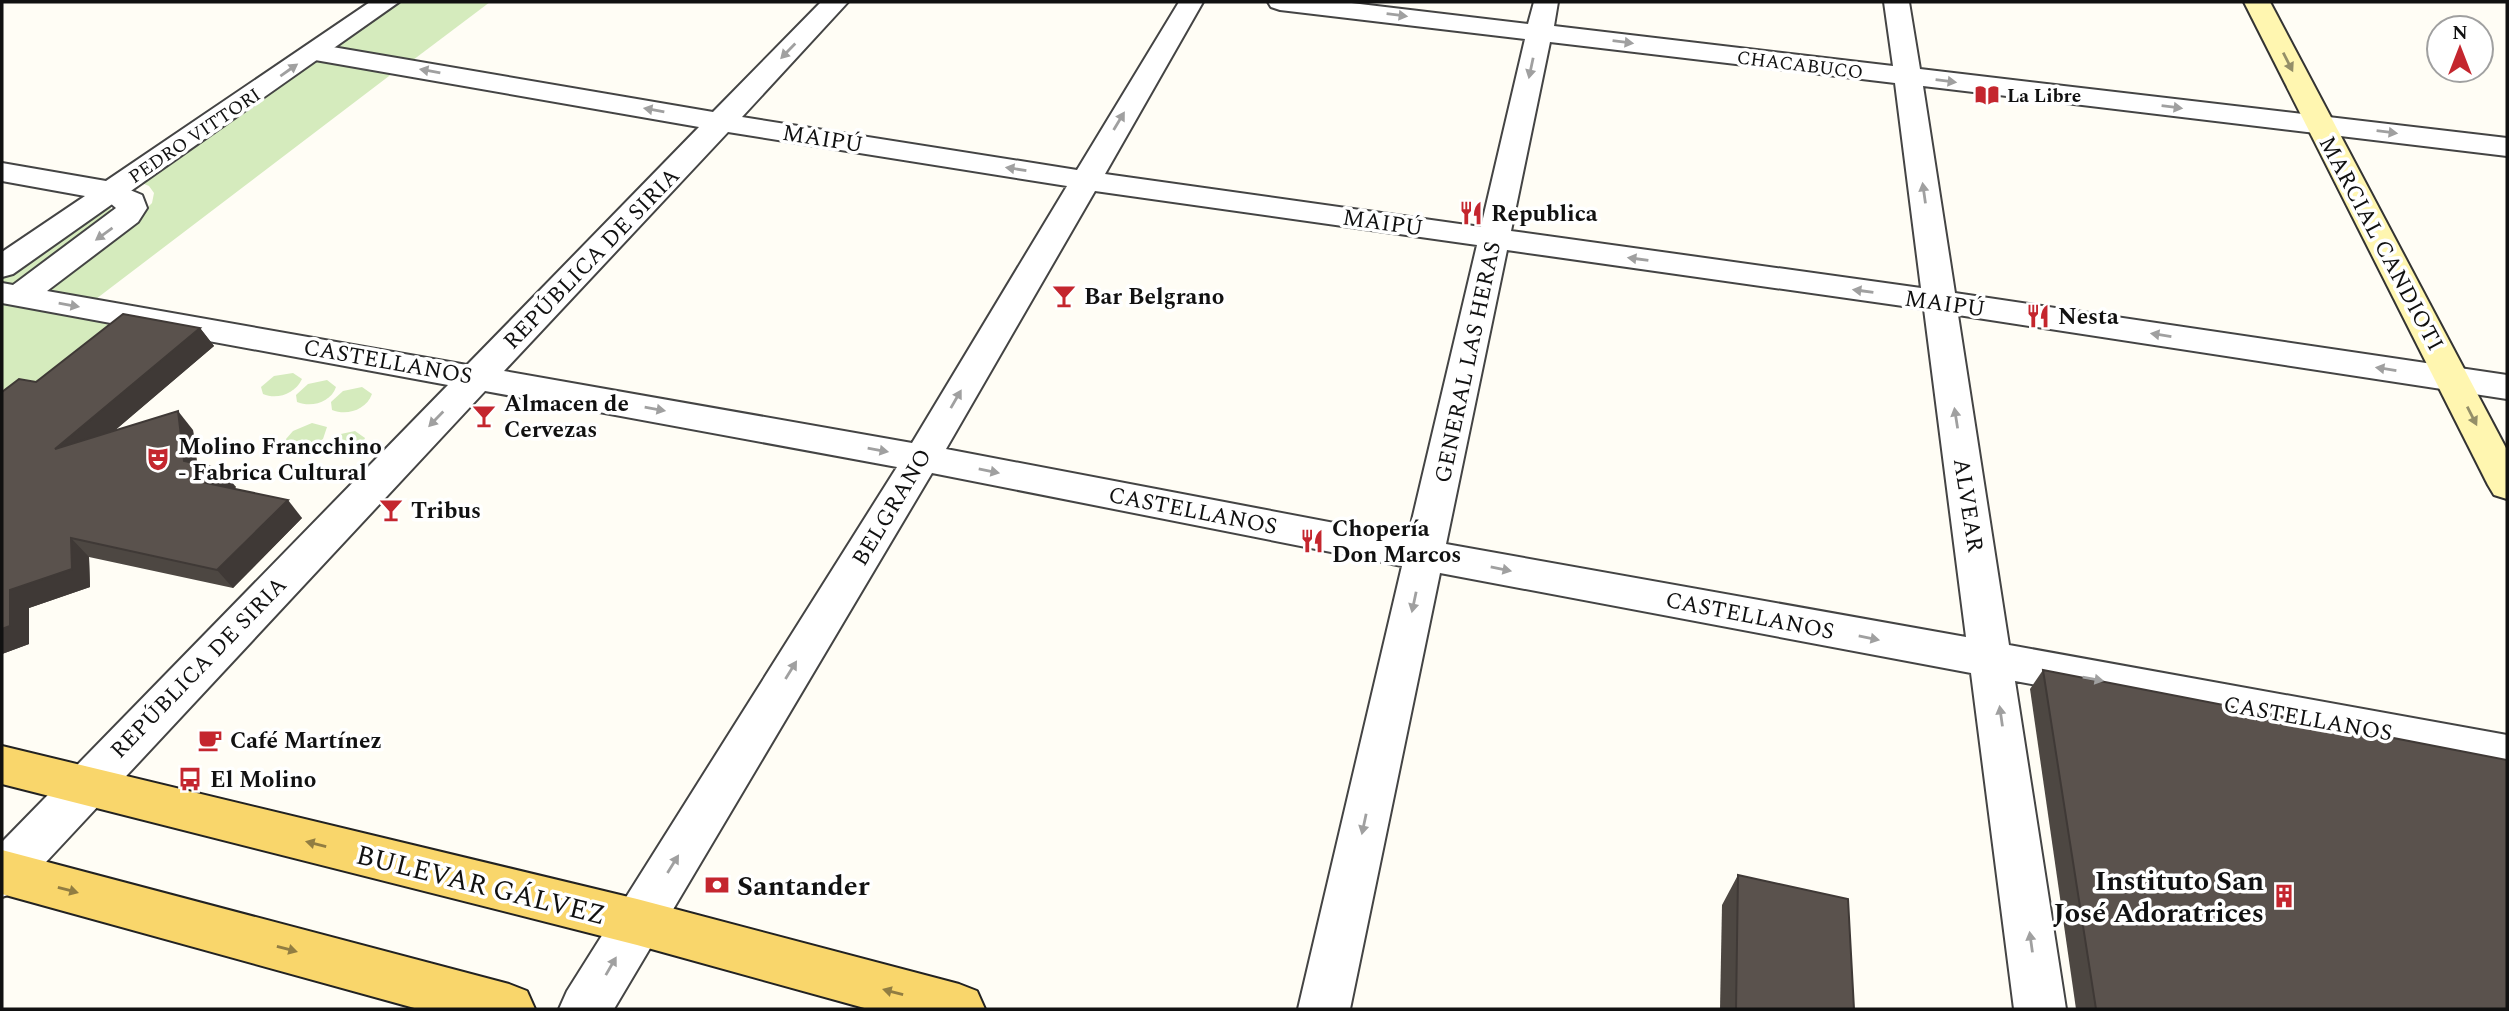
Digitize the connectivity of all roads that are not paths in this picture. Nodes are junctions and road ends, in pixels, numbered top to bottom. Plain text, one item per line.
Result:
1 (386, 2) edge
2 (835, 2) edge
3 (1191, 2) edge
4 (1280, 2) edge
5 (1897, 2) edge
6 (2257, 2) edge
7 (1543, 17) edge
8 (315, 52) junction
9 (1908, 77) junction
10 (721, 122) junction
11 (2320, 124) junction
12 (2507, 147) edge
13 (2, 172) edge
14 (1084, 180) junction
15 (111, 191) junction
16 (1494, 238) junction
17 (2, 267) edge
18 (11, 294) edge
19 (1938, 302) junction
20 (477, 377) junction
21 (2454, 379) junction
22 (2507, 387) edge
23 (922, 458) junction
24 (2507, 485) edge
25 (1424, 555) junction
26 (1993, 661) junction
27 (2507, 754) edge
28 (2, 765) edge
29 (84, 787) junction
30 (2, 873) edge
31 (637, 922) junction
32 (509, 1009) edge
33 (585, 1009) edge
34 (959, 1009) edge
35 (1324, 1009) edge
36 (2040, 1009) edge

1 - 8 street, PEDRO VITTORI
2 -> 10 street, REPÚBLICA DE SIRIA
14 -> 3 street, BELGRANO
4 -> 7 street, CHACABUCO
5 - 9 street, ALVEAR
6 -> 11 main road, MARCIAL CANDIOTI
7 -> 9 street, CHACABUCO
7 -> 16 street, GENERAL LAS HERAS
10 -> 8 street, MAIPÚ
15 -> 8 street, PEDRO VITTORI
9 -> 11 street, CHACABUCO
19 -> 9 street, ALVEAR
14 -> 10 street, MAIPÚ
10 - 20 street, REPÚBLICA DE SIRIA
11 -> 12 street, CHACABUCO
11 - 21 main road, MARCIAL CANDIOTI
13 - 15 street
14 - 16 street, MAIPÚ
23 -> 14 street, BELGRANO
15 - 17 street, PEDRO VITTORI
15 -> 18 street
19 -> 16 street, MAIPÚ
16 - 25 street, GENERAL LAS HERAS
18 -> 20 street, CASTELLANOS
21 -> 19 street, MAIPÚ
26 -> 19 street, ALVEAR
20 -> 23 street, CASTELLANOS
20 -> 29 street, REPÚBLICA DE SIRIA
21 - 22 street, MAIPÚ
21 -> 24 main road, MARCIAL CANDIOTI
23 -> 25 street, CASTELLANOS
31 -> 23 street, BELGRANO
25 -> 26 street, CASTELLANOS
25 -> 35 street, GENERAL LAS HERAS
26 -> 27 street, CASTELLANOS
36 -> 26 street, ALVEAR
28 - 29 main road, BULEVAR GÁLVEZ
29 - 30 street, REPÚBLICA DE SIRIA
31 -> 29 main road, BULEVAR GÁLVEZ
30 -> 32 main road
33 -> 31 street, BELGRANO
34 -> 31 main road, BULEVAR GÁLVEZ

